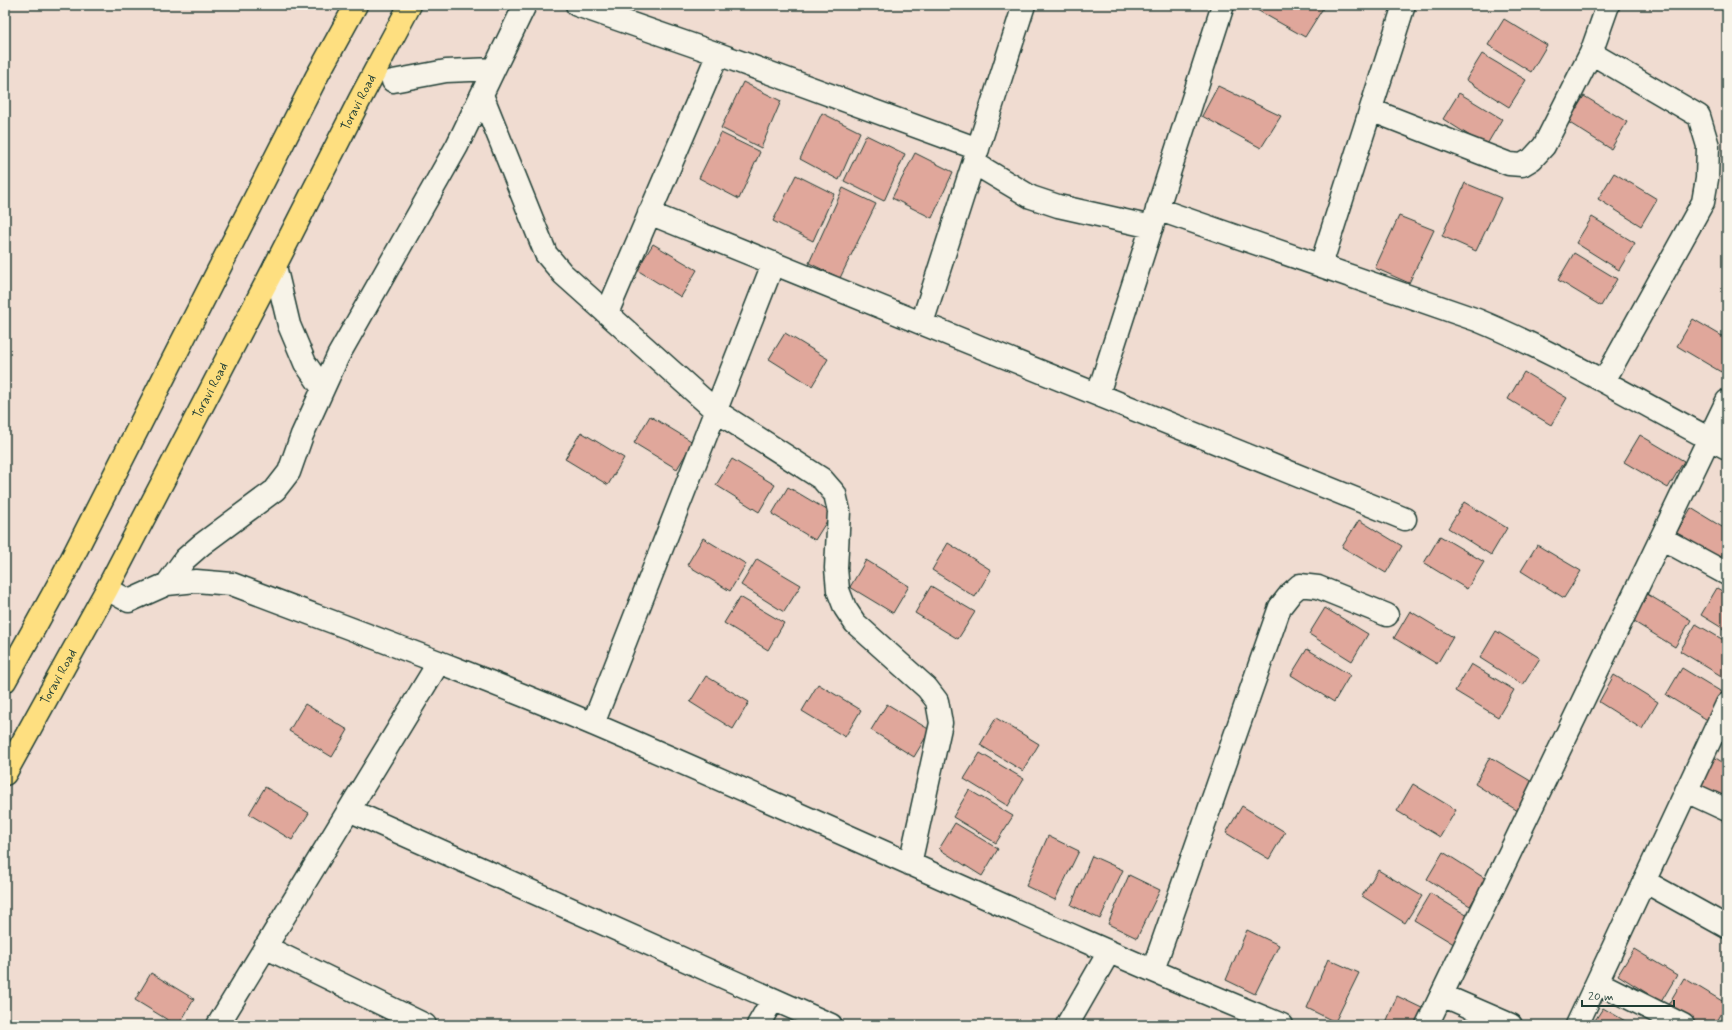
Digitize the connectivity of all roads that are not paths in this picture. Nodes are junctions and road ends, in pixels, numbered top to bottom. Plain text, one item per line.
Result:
1 (356, 5) edge
2 (410, 5) edge
3 (525, 5) edge
4 (577, 5) edge
5 (1024, 5) edge
6 (1223, 5) edge
7 (1404, 5) edge
8 (1608, 5) edge
9 (1591, 53) junction
10 (718, 54) junction
11 (494, 69) junction
12 (393, 81) dead end
13 (482, 95) junction
14 (1371, 110) junction
15 (976, 156) junction
16 (649, 214) junction
17 (1154, 218) junction
18 (773, 264) junction
19 (1321, 265) junction
20 (275, 266) junction
21 (607, 313) junction
22 (922, 324) junction
23 (1604, 381) junction
24 (323, 389) junction
25 (1098, 394) junction
26 (1727, 401) edge
27 (716, 411) junction
28 (1718, 444) edge
29 (1405, 519) dead end
30 (1661, 538) junction
31 (1727, 574) edge
32 (167, 584) junction
33 (107, 589) junction
34 (1387, 615) dead end
35 (439, 662) junction
36 (5, 681) edge
37 (1727, 704) edge
38 (593, 724) junction
39 (5, 774) edge
40 (1686, 791) junction
41 (349, 810) junction
42 (1727, 810) edge
43 (910, 864) junction
44 (1644, 881) junction
45 (1727, 927) edge
46 (265, 948) junction
47 (1109, 952) junction
48 (1153, 970) junction
49 (1597, 982) junction
50 (1442, 995) junction
51 (773, 999) junction
52 (1249, 1019) edge
53 (218, 1025) edge
54 (425, 1025) edge
55 (758, 1025) edge
56 (831, 1025) edge
57 (1067, 1025) edge
58 (1282, 1025) edge
59 (1427, 1025) edge
60 (1511, 1025) edge
61 (1577, 1025) edge
62 (1683, 1025) edge

1 - 36 highway
2 - 20 highway, Toravi Road
3 - 11 street
4 - 10 street
5 - 15 street
6 - 17 street
7 - 14 street
8 - 9 street
9 - 14 street
9 - 23 street
10 - 15 street
10 - 16 street
11 - 12 street
11 - 13 street
13 - 21 street
13 - 24 street
14 - 19 street
15 - 17 street
15 - 22 street
16 - 18 street
16 - 21 street
17 - 19 street
17 - 25 street
18 - 22 street
18 - 27 street
19 - 23 street
20 - 24 street
20 - 33 highway, Toravi Road
21 - 27 street
22 - 25 street
23 - 28 street
24 - 32 street
25 - 29 street
26 - 28 street
27 - 38 street
27 - 43 street
28 - 30 street
30 - 31 street
30 - 50 street
32 - 33 street
32 - 35 street
33 - 39 highway, Toravi Road
34 - 48 street
35 - 38 street
35 - 41 street
37 - 40 street
38 - 43 street
40 - 42 street
40 - 44 street
41 - 46 street
41 - 51 street
43 - 47 street
44 - 45 street
44 - 49 street
46 - 53 street
46 - 54 street
47 - 48 street
47 - 57 street
48 - 52 street
49 - 61 street
49 - 62 street
50 - 59 street
50 - 60 street
51 - 55 street
51 - 56 street
52 - 58 street

